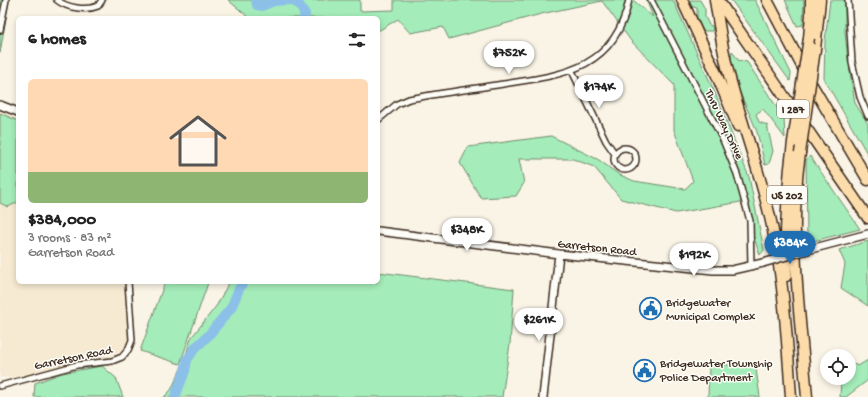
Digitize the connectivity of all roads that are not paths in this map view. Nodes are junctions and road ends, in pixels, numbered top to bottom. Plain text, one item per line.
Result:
1 (6, 0) edge
2 (57, 0) edge
3 (102, 0) edge
4 (629, 0) edge
5 (682, 0) edge
6 (715, 0) edge
7 (718, 0) edge
8 (767, 0) edge
9 (811, 0) edge
10 (820, 0) edge
11 (848, 0) edge
12 (652, 1) edge
13 (0, 30) edge
14 (572, 70) junction
15 (0, 105) edge
16 (16, 111) edge
17 (868, 116) edge
18 (380, 118) edge
19 (615, 154) junction
20 (758, 173) junction
21 (868, 180) edge
22 (868, 218) edge
23 (380, 230) edge
24 (868, 234) edge
25 (559, 254) junction
26 (751, 266) junction
27 (128, 284) edge
28 (785, 311) junction
29 (0, 386) edge
30 (542, 397) edge
31 (791, 397) edge
32 (807, 397) edge

1 - 13 street
2 - 3 street
4 - 14 street
5 - 20 highway
6 - 20 highway
7 - 22 highway, I 287
8 - 21 highway, I 287
9 - 28 highway, US 202, bridge
10 - 32 highway, US 202, bridge
11 - 17 street
12 - 26 street, Thru Way Drive
14 - 18 street
14 - 19 street
15 - 16 street
19 - 19 street
20 - 28 highway
23 - 25 street, Garretson Road
24 - 26 street, Garretson Road, bridge
25 - 26 street, Garretson Road
25 - 30 street
27 - 29 street, Garretson Road
28 - 31 highway, US 202

